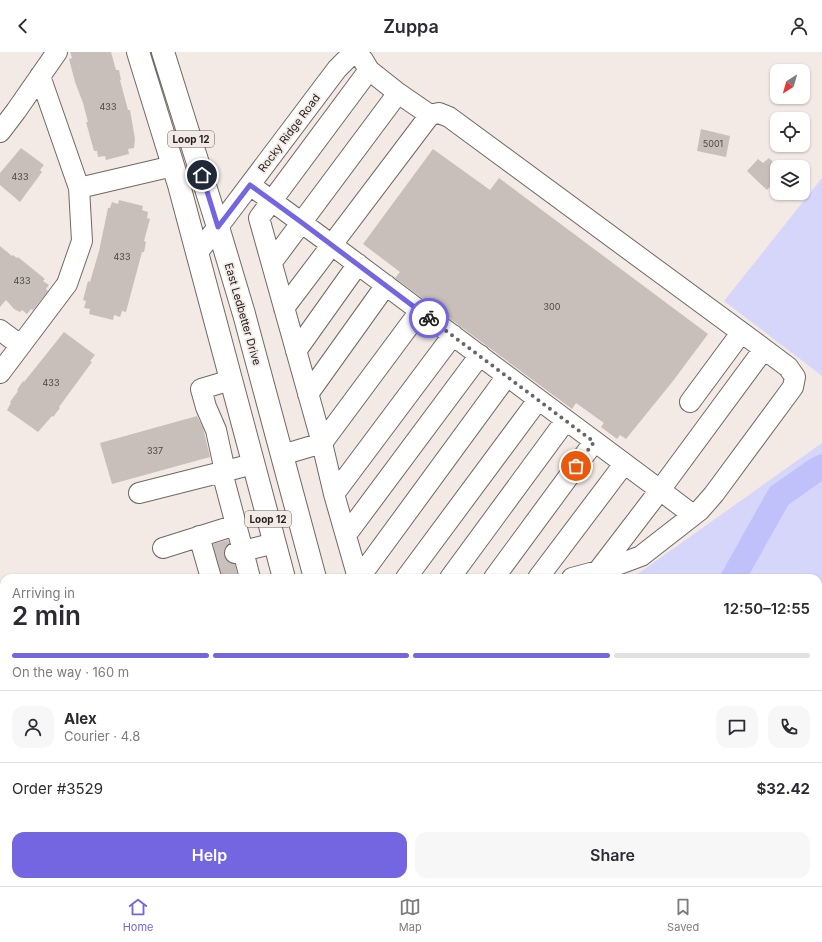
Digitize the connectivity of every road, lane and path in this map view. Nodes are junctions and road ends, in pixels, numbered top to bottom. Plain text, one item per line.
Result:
1 (57, 52) edge
2 (138, 52) edge
3 (163, 52) edge
4 (354, 52) edge
5 (369, 70) junction
6 (40, 76) junction
7 (398, 93) junction
8 (430, 115) junction
9 (0, 132) edge
10 (173, 166) junction
11 (250, 185) junction
12 (79, 188) junction
13 (272, 201) junction
14 (301, 222) junction
15 (218, 227) junction
16 (332, 245) junction
17 (197, 253) junction
18 (272, 262) junction
19 (358, 264) junction
20 (386, 285) junction
21 (284, 308) junction
22 (420, 311) junction
23 (0, 330) edge
24 (742, 333) junction
25 (453, 335) junction
26 (20, 345) junction
27 (764, 349) junction
28 (296, 351) junction
29 (480, 355) junction
30 (0, 372) edge
31 (507, 376) junction
32 (231, 380) junction
33 (308, 394) junction
34 (538, 400) junction
35 (690, 402) dead end
36 (566, 420) junction
37 (594, 442) junction
38 (322, 443) junction
39 (282, 455) junction
40 (253, 464) junction
41 (624, 464) junction
42 (224, 472) junction
43 (660, 490) junction
44 (139, 493) dead end
45 (334, 494) junction
46 (693, 515) junction
47 (236, 525) junction
48 (346, 535) junction
49 (199, 536) junction
50 (275, 544) junction
51 (163, 548) dead end
52 (243, 562) edge
53 (212, 568) edge
54 (598, 571) junction
55 (283, 574) edge
56 (314, 574) edge
57 (357, 574) edge
58 (361, 574) edge
59 (409, 574) edge
60 (453, 574) edge
61 (497, 574) edge
62 (541, 574) edge
63 (587, 574) edge

1 - 6 street
2 - 10 main road, Loop 12
3 - 15 main road, East Ledbetter Drive / Loop 12
4 - 5 street
4 - 11 street, Rocky Ridge Road
5 - 7 street
5 - 13 street
6 - 9 street
6 - 12 street
7 - 8 street
7 - 14 street
8 - 16 street
8 - 24 street
10 - 12 street
10 - 17 main road, Loop 12
11 - 13 street
11 - 15 street, Rocky Ridge Road
12 - 26 street
13 - 14 street
13 - 18 street
14 - 16 street
14 - 18 street
15 - 17 street, Rocky Ridge Road
15 - 39 main road, East Ledbetter Drive / Loop 12
16 - 19 street
16 - 21 street
17 - 32 main road, Loop 12
18 - 21 street
19 - 20 street
19 - 28 street
20 - 22 street
20 - 33 street
21 - 28 street
22 - 25 street
22 - 38 street
23 - 26 street
24 - 27 street
24 - 35 street
25 - 29 street
25 - 45 street
26 - 30 street
27 - 43 street
27 - 46 street
28 - 33 street
29 - 31 street
29 - 48 street
31 - 34 street
31 - 58 street
32 - 40 main road, Loop 12
32 - 42 street
33 - 38 street
34 - 36 street
34 - 59 street
36 - 37 street
36 - 60 street
37 - 41 street
37 - 61 street
38 - 39 street
38 - 45 street
39 - 40 main road
39 - 56 main road, East Ledbetter Drive / Loop 12
40 - 42 street
40 - 50 main road, Loop 12
41 - 43 street
41 - 62 street
42 - 44 street
42 - 47 street
43 - 46 street
43 - 54 street
45 - 48 street
46 - 54 street
47 - 49 street
47 - 52 street
48 - 57 street
49 - 51 street
49 - 53 street
50 - 52 street
50 - 55 main road, Loop 12
54 - 63 street

